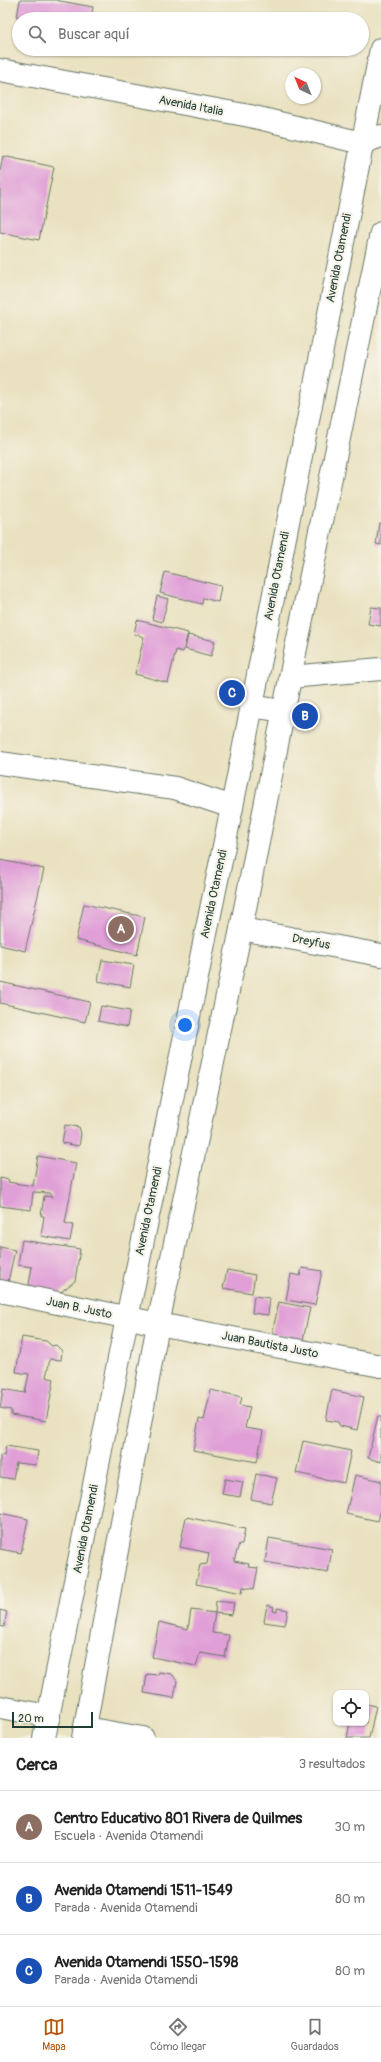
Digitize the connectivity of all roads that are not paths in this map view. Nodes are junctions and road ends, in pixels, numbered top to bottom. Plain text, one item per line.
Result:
1 (381, 49) edge
2 (0, 70) edge
3 (371, 139) edge
4 (381, 233) edge
5 (262, 649) junction
6 (295, 653) junction
7 (381, 668) edge
8 (290, 677) junction
9 (251, 706) junction
10 (283, 711) junction
11 (0, 763) edge
12 (232, 806) junction
13 (241, 929) junction
14 (381, 955) edge
15 (0, 1291) edge
16 (127, 1318) junction
17 (158, 1324) junction
18 (381, 1366) edge
19 (0, 1707) edge
20 (49, 1716) junction
21 (84, 1733) edge
22 (44, 1738) edge
23 (143, 1738) edge

1 - 3 main road, Avenida Otamendi
2 - 3 main road, Avenida Italia
3 - 5 main road, Avenida Otamendi
4 - 6 main road
5 - 6 main road
5 - 9 main road, Avenida Otamendi
6 - 8 main road
7 - 8 main road
8 - 10 main road
9 - 10 main road
9 - 12 main road, Avenida Otamendi
10 - 13 main road
11 - 12 main road
12 - 16 main road, Avenida Otamendi
13 - 14 main road, Dreyfus
13 - 17 main road
15 - 16 main road, Juan B. Justo
16 - 17 main road, Juan B. Justo
16 - 20 main road, Avenida Otamendi
17 - 18 main road, Juan Bautista Justo
17 - 21 main road
19 - 20 main road
20 - 22 main road, Avenida Otamendi
21 - 23 main road

